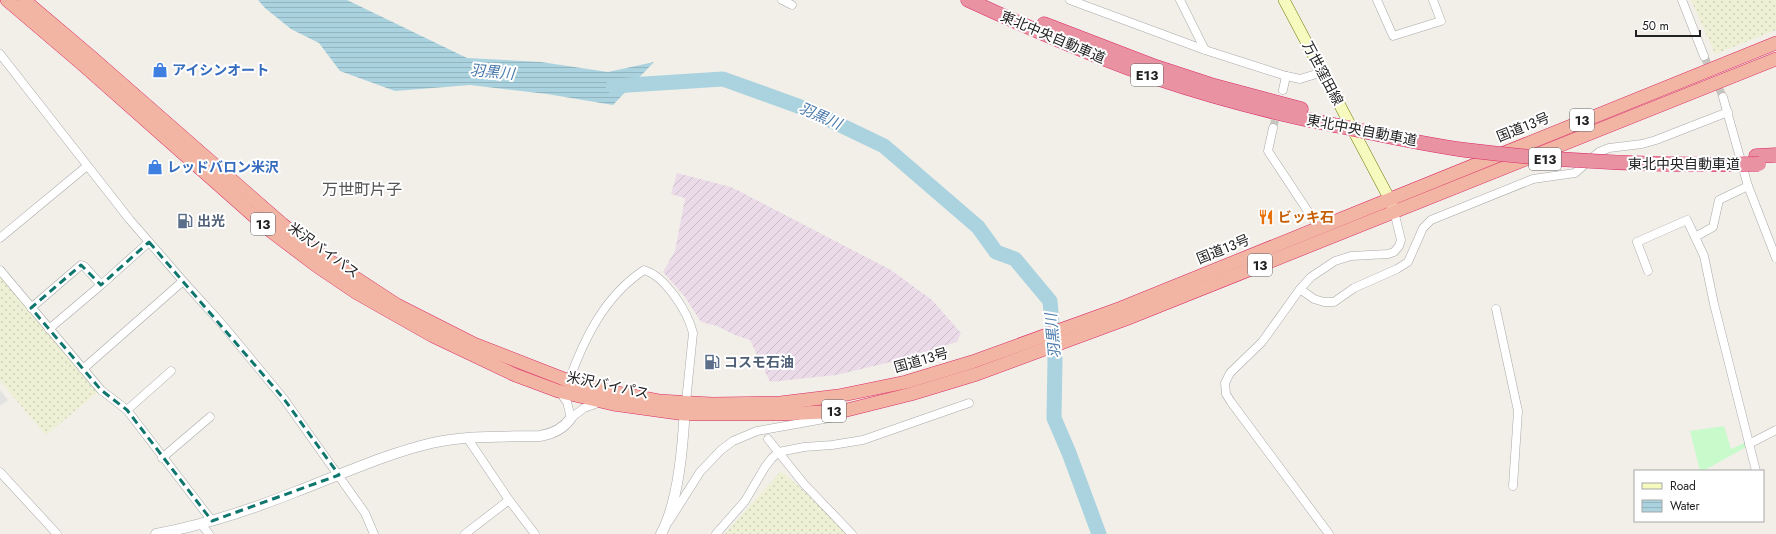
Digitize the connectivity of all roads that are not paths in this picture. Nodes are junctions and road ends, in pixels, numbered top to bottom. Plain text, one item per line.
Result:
1 (7, 0) edge
2 (24, 0) edge
3 (782, 0) edge
4 (968, 0) edge
5 (991, 0) edge
6 (1070, 0) edge
7 (1180, 0) edge
8 (1284, 0) edge
9 (1377, 0) edge
10 (1433, 0) edge
11 (1682, 0) edge
12 (792, 5) dead end
13 (1776, 43) edge
14 (1205, 50) junction
15 (0, 54) edge
16 (1704, 56) tunnel mouth
17 (1776, 60) edge
18 (1323, 72) junction
19 (1286, 76) junction
20 (1283, 90) tunnel mouth
21 (1723, 97) tunnel mouth
22 (1728, 112) junction
23 (1334, 121) junction
24 (1273, 128) tunnel mouth
25 (1776, 155) edge
26 (1758, 160) junction
27 (1776, 163) edge
28 (87, 166) junction
29 (1748, 186) junction
30 (1389, 198) junction
31 (1394, 211) junction
32 (1319, 228) junction
33 (1695, 237) junction
34 (0, 238) edge
35 (150, 242) junction
36 (1776, 258) edge
37 (0, 270) edge
38 (1648, 271) dead end
39 (183, 281) junction
40 (101, 285) junction
41 (1300, 289) junction
42 (31, 308) junction
43 (1496, 309) dead end
44 (1124, 314) junction
45 (49, 329) junction
46 (975, 368) junction
47 (83, 369) junction
48 (171, 371) dead end
49 (569, 381) junction
50 (558, 391) junction
51 (603, 402) junction
52 (969, 403) dead end
53 (860, 407) junction
54 (685, 408) junction
55 (126, 410) junction
56 (210, 417) dead end
57 (571, 418) junction
58 (1776, 430) edge
59 (468, 438) junction
60 (768, 439) dead end
61 (1749, 444) junction
62 (779, 452) junction
63 (162, 458) junction
64 (1756, 470) edge
65 (0, 472) edge
66 (339, 475) junction
67 (1513, 486) dead end
68 (509, 500) junction
69 (212, 521) junction
70 (201, 524) junction
71 (662, 532) edge
72 (57, 534) edge
73 (156, 534) edge
74 (209, 534) edge
75 (374, 534) edge
76 (465, 534) edge
77 (535, 534) edge
78 (716, 534) edge
79 (852, 534) edge
80 (1329, 534) edge

1 - 50 highway, 米沢バイパス / 13
2 - 49 highway, 米沢バイパス / 13
3 - 12 street
4 - 23 highway, 東北中央自動車道 / E13
5 - 23 highway, 東北中央自動車道 / E13
6 - 14 street
7 - 14 street
8 - 18 main road, 万世窪田線
9 - 10 street
11 - 16 street
13 - 30 highway, 国道13号 / 13
14 - 19 street
15 - 28 street
17 - 31 highway, 国道13号 / 13
18 - 19 street
18 - 30 main road, 万世窪田線
19 - 20 street
21 - 22 street
22 - 29 street
22 - 41 street
23 - 26 highway, 東北中央自動車道 / E13, bridge
24 - 32 street
25 - 26 highway, 東北中央自動車道 / E13
26 - 27 highway, 東北中央自動車道 / E13
28 - 34 street
28 - 35 street
29 - 33 street
29 - 36 street
30 - 31 main road, 万世窪田線
30 - 32 highway, 国道13号 / 13
31 - 41 street
31 - 44 highway, 国道13号 / 13
32 - 44 highway, 国道13号 / 13
33 - 38 street
33 - 61 street
35 - 39 street
35 - 40 street
37 - 42 street
39 - 47 street
39 - 66 street
40 - 42 street
40 - 45 street
41 - 80 street
42 - 45 street
43 - 67 street
44 - 46 highway, 国道13号 / 13
45 - 47 street
46 - 53 highway, 国道13号 / 13
46 - 54 highway, 国道13号 / 13
47 - 55 street
48 - 55 street
49 - 54 highway, 米沢バイパス / 13
49 - 54 street
50 - 51 highway, 米沢バイパス / 13
50 - 57 street
51 - 54 highway, 米沢バイパス / 13
51 - 57 street
52 - 62 street
53 - 54 highway, 国道13号 / 13
53 - 71 street
54 - 71 street
55 - 63 street
56 - 63 street
57 - 59 street
58 - 61 street
59 - 66 street
59 - 68 street
60 - 62 street
61 - 64 street
62 - 78 street
62 - 79 street
63 - 69 street
65 - 72 street
66 - 69 street
66 - 75 street
68 - 76 street
68 - 77 street
69 - 70 street
70 - 73 street
70 - 74 street

